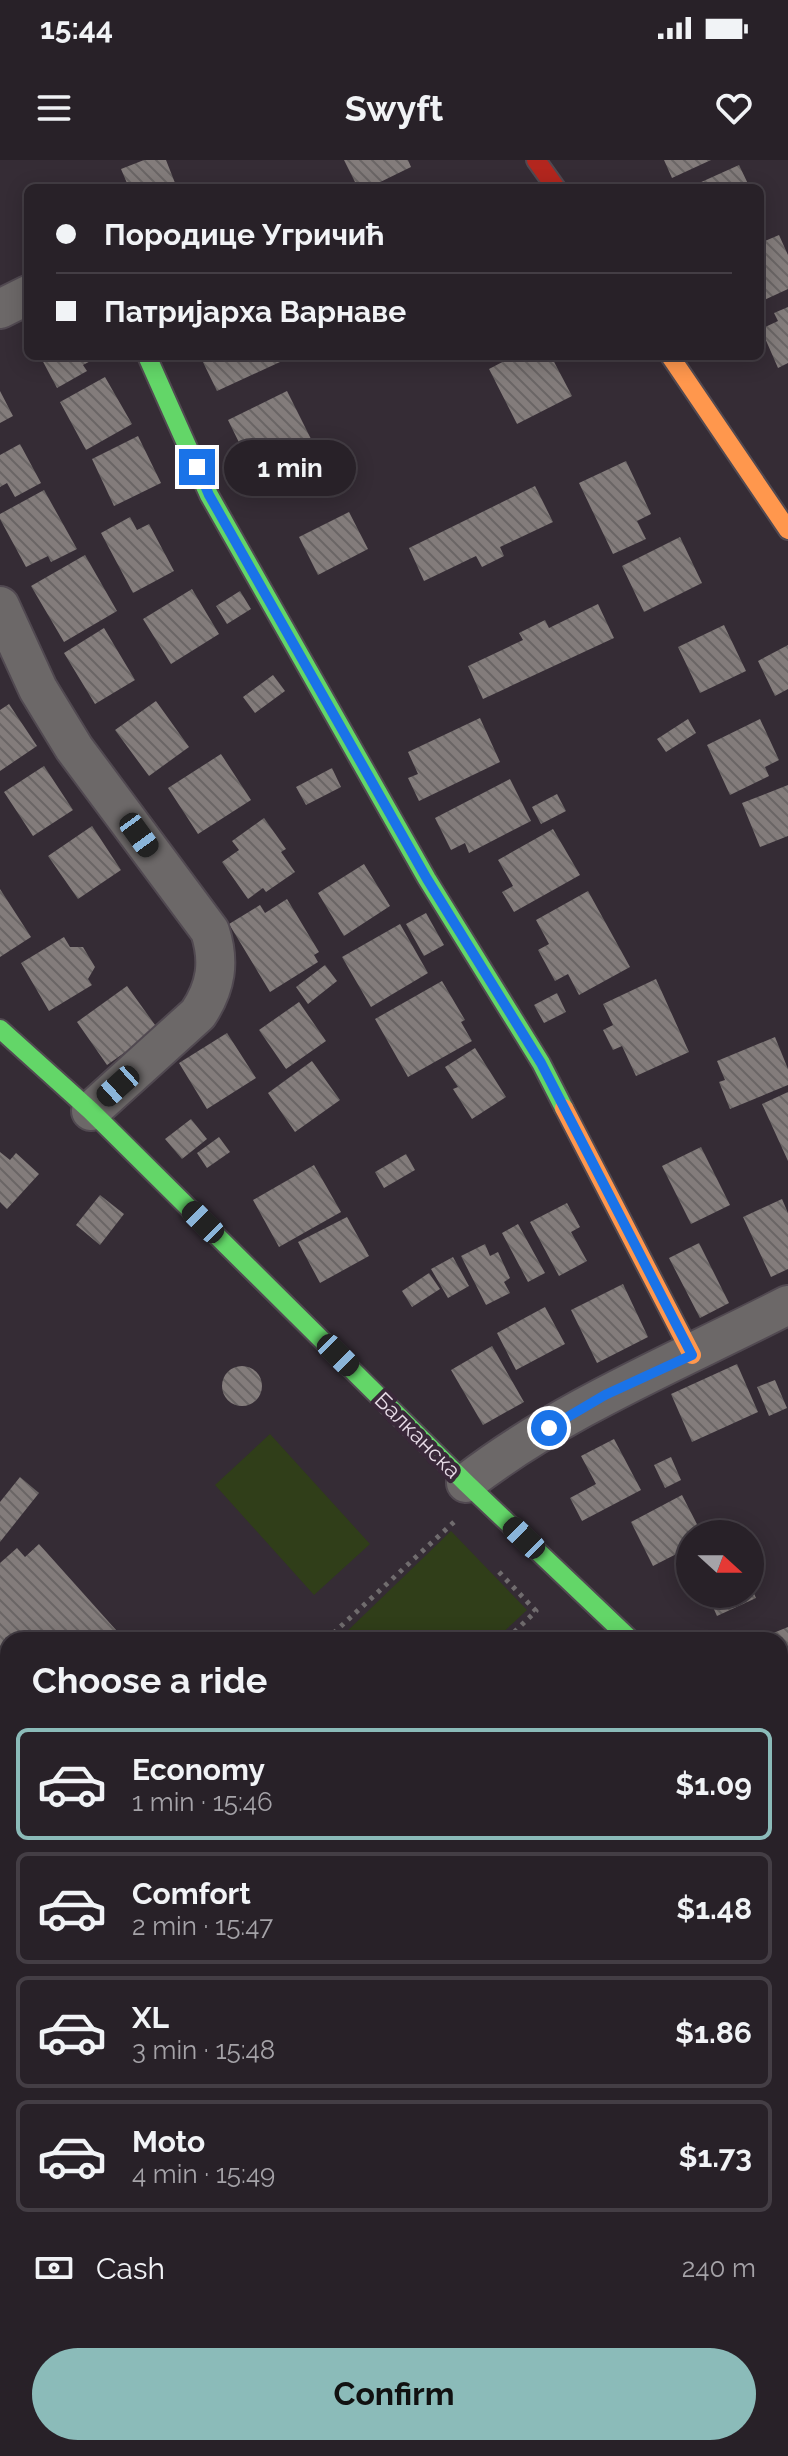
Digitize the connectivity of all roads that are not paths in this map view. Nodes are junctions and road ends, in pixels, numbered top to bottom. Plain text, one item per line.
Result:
1 (536, 160) edge
2 (553, 184) edge
3 (24, 297) edge
4 (0, 309) edge
5 (149, 360) edge
6 (673, 360) edge
7 (788, 530) edge
8 (0, 606) edge
9 (0, 1029) edge
10 (91, 1111) junction
11 (788, 1305) edge
12 (692, 1355) junction
13 (473, 1490) junction
14 (623, 1632) edge

1 - 2 street
3 - 4 street
5 - 12 street
6 - 7 street
8 - 10 street
9 - 10 street, Балканска
10 - 13 street, Балканска
11 - 12 street
12 - 13 street
13 - 14 street, Балканска

